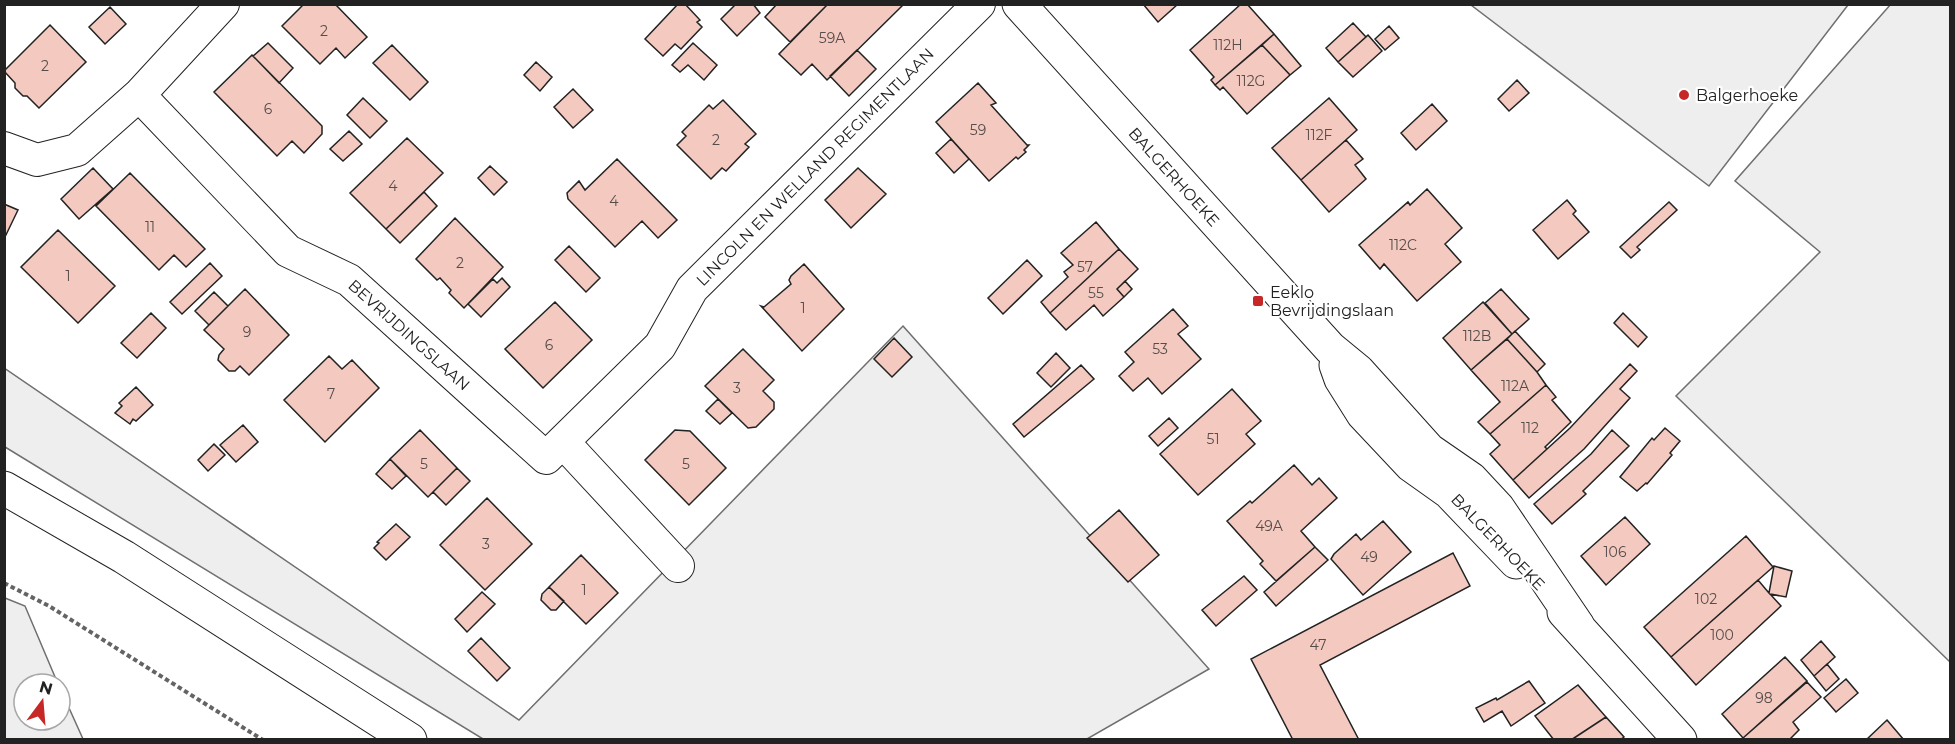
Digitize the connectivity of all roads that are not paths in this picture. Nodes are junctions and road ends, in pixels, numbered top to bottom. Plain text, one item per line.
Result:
1 (223, 4) edge
2 (979, 4) edge
3 (1019, 4) edge
4 (139, 95) junction
5 (4, 148) edge
6 (555, 451) junction
7 (4, 488) edge
8 (678, 566) dead end
9 (410, 740) edge
10 (1680, 740) edge

1 - 4 street
2 - 6 street, LINCOLN EN WELLAND REGIMENTLAAN
3 - 10 main road, BALGERHOEKE
4 - 5 street
4 - 6 street, BEVRIJDINGSLAAN
6 - 8 street
7 - 9 main road

